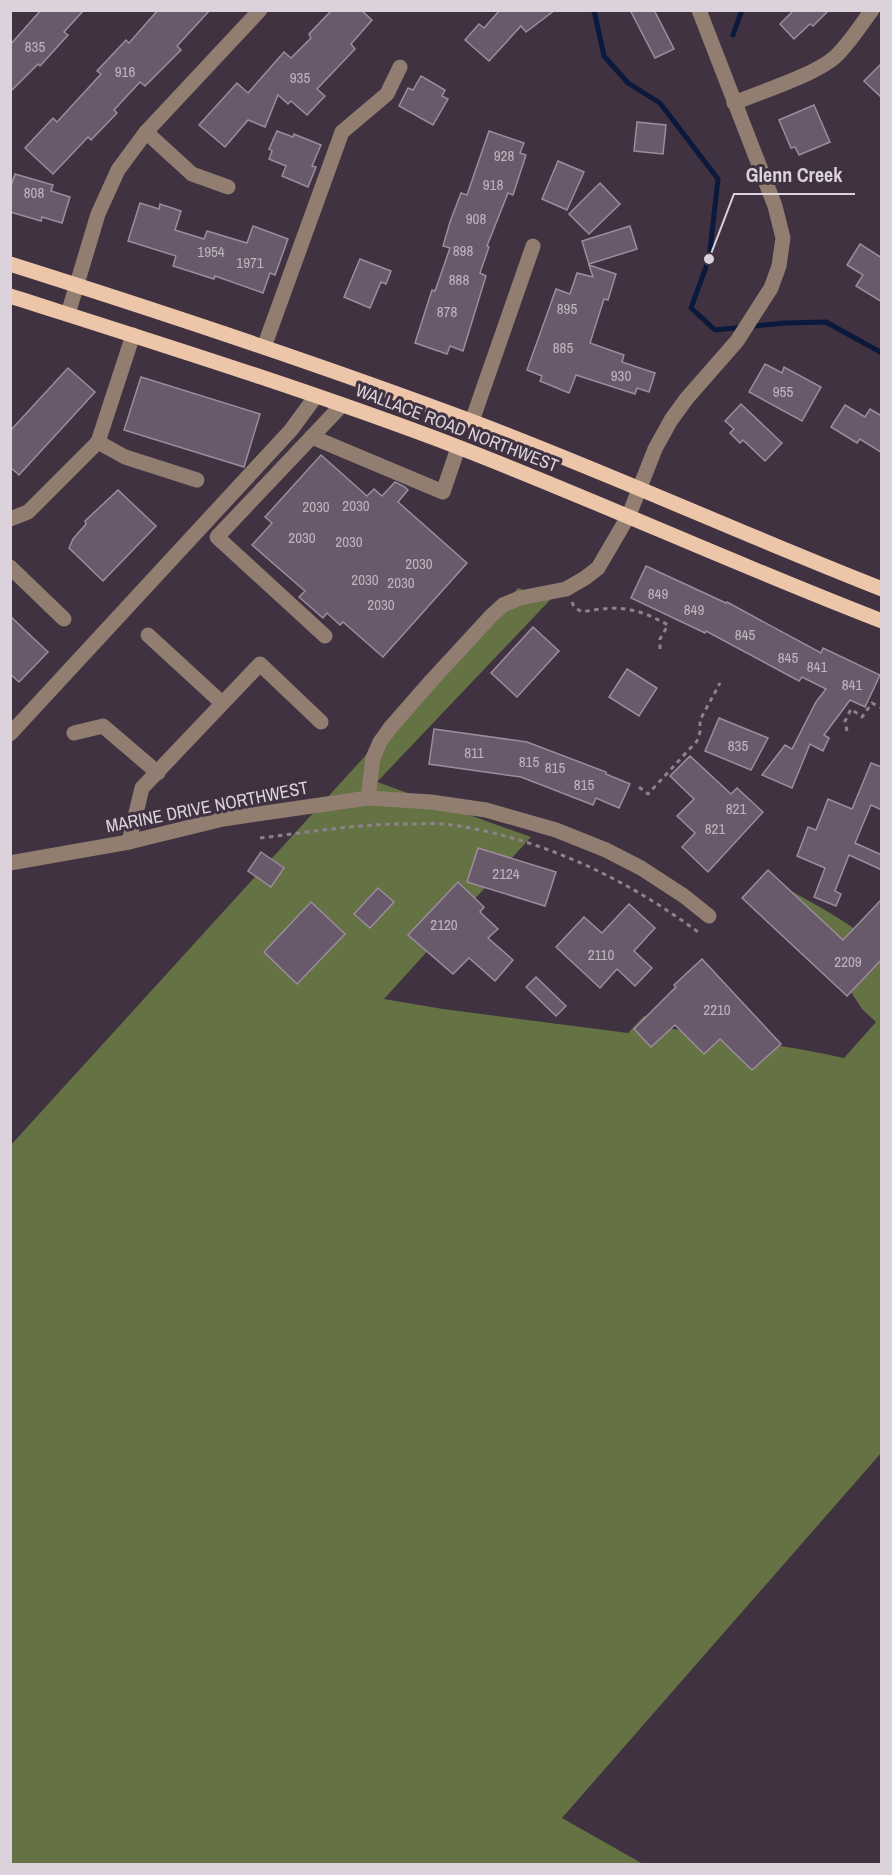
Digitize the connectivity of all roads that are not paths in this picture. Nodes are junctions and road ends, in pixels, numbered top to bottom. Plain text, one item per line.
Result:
1 (260, 10) edge
2 (699, 10) edge
3 (872, 10) edge
4 (400, 67) dead end
5 (734, 103) junction
6 (146, 132) junction
7 (228, 187) dead end
8 (533, 246) dead end
9 (10, 264) edge
10 (77, 285) junction
11 (10, 296) edge
12 (68, 314) junction
13 (133, 335) junction
14 (264, 347) junction
15 (316, 396) junction
16 (342, 405) junction
17 (472, 421) junction
18 (312, 437) junction
19 (98, 442) junction
20 (458, 448) junction
21 (196, 480) dead end
22 (640, 488) junction
23 (629, 515) junction
24 (10, 519) edge
25 (10, 567) edge
26 (882, 589) edge
27 (64, 620) dead end
28 (882, 621) edge
29 (148, 635) dead end
30 (325, 636) dead end
31 (222, 703) junction
32 (321, 722) dead end
33 (74, 733) dead end
34 (10, 734) edge
35 (158, 773) junction
36 (368, 798) junction
37 (129, 842) junction
38 (10, 863) edge
39 (709, 916) dead end

1 - 6 street
2 - 5 street
3 - 5 street
4 - 14 street
5 - 22 street
6 - 7 street
6 - 10 street
8 - 17 street
9 - 10 main road, WALLACE ROAD NORTHWEST
10 - 12 street
10 - 14 main road, WALLACE ROAD NORTHWEST
11 - 12 main road, WALLACE ROAD NORTHWEST
12 - 13 main road, WALLACE ROAD NORTHWEST
13 - 15 main road, WALLACE ROAD NORTHWEST
13 - 19 street
14 - 17 main road, WALLACE ROAD NORTHWEST
15 - 16 main road, WALLACE ROAD NORTHWEST
15 - 34 street
16 - 18 street
16 - 20 main road, WALLACE ROAD NORTHWEST
17 - 22 main road, WALLACE ROAD NORTHWEST
18 - 20 street
18 - 30 street
19 - 21 street
19 - 24 street
20 - 23 main road, WALLACE ROAD NORTHWEST
22 - 23 street
22 - 26 main road, WALLACE ROAD NORTHWEST
23 - 28 main road, WALLACE ROAD NORTHWEST
23 - 36 street
25 - 27 street
29 - 31 street
31 - 32 street
31 - 35 street
33 - 35 street
35 - 37 street
36 - 37 street, MARINE DRIVE NORTHWEST
36 - 39 street, MARINE DRIVE NORTHWEST
37 - 38 street, MARINE DRIVE NORTHWEST

